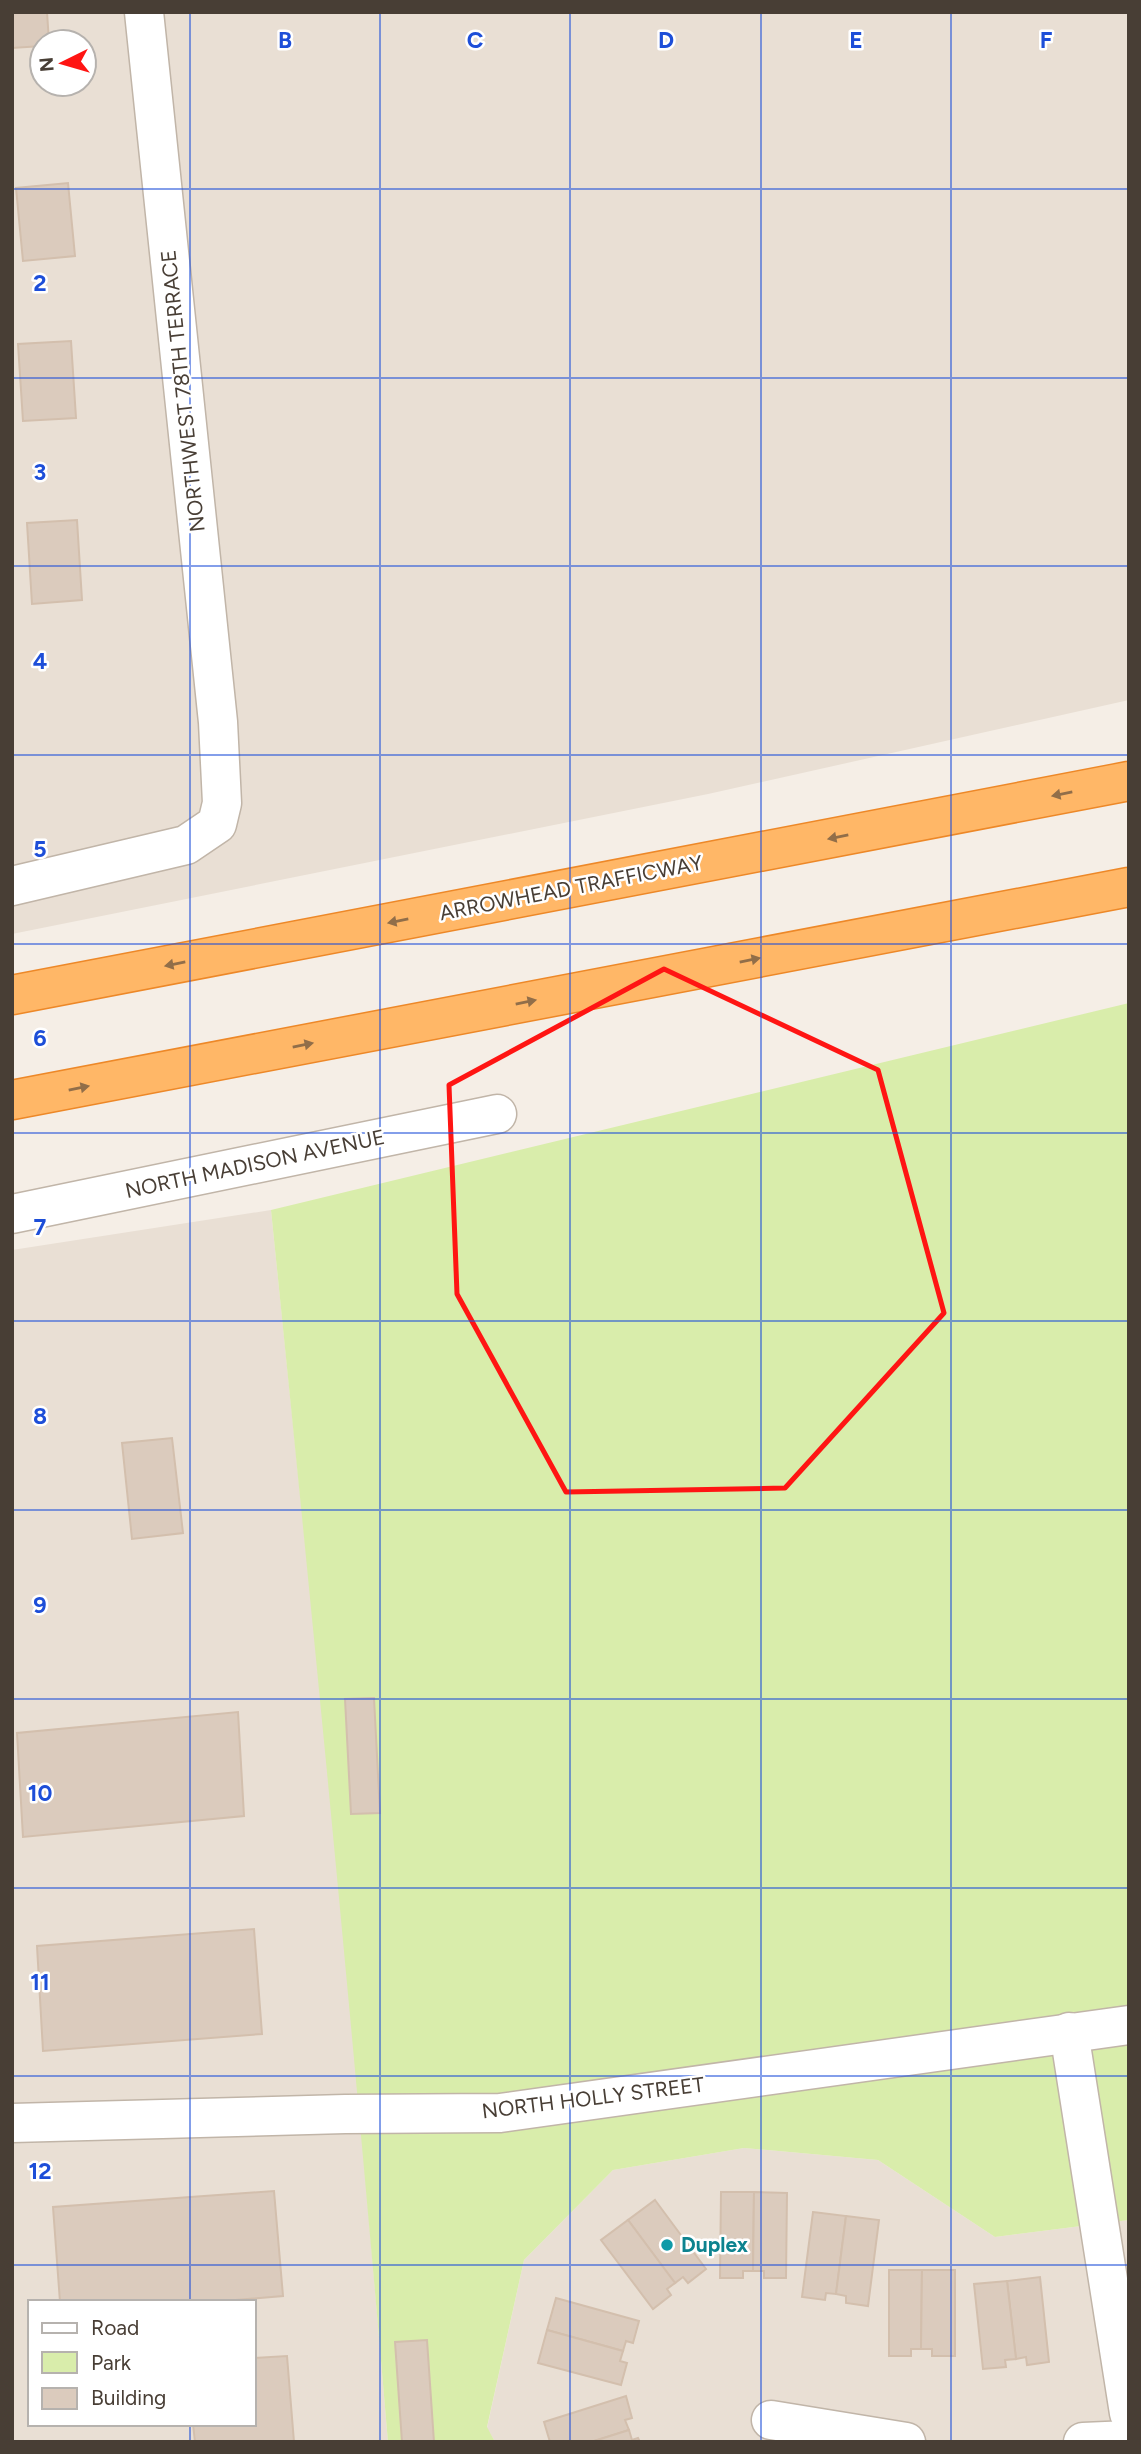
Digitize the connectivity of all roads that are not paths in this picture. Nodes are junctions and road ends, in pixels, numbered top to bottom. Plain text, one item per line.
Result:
1 (144, 12) edge
2 (1129, 781) edge
3 (12, 886) edge
4 (1129, 887) edge
5 (12, 995) edge
6 (12, 1100) edge
7 (498, 1114) dead end
8 (12, 1214) edge
9 (1129, 2025) edge
10 (1069, 2032) junction
11 (12, 2123) edge
12 (1129, 2413) edge
13 (771, 2420) dead end
14 (1129, 2440) edge
15 (906, 2442) edge
16 (1083, 2442) edge

1 - 3 street, NORTHWEST 78TH TERRACE
2 -> 5 highway, ARROWHEAD TRAFFICWAY
6 -> 4 highway
7 - 8 street, NORTH MADISON AVENUE
9 - 10 street, NORTH HOLLY STREET
10 - 11 street, NORTH HOLLY STREET
10 - 12 street
13 - 15 street
14 - 16 street

